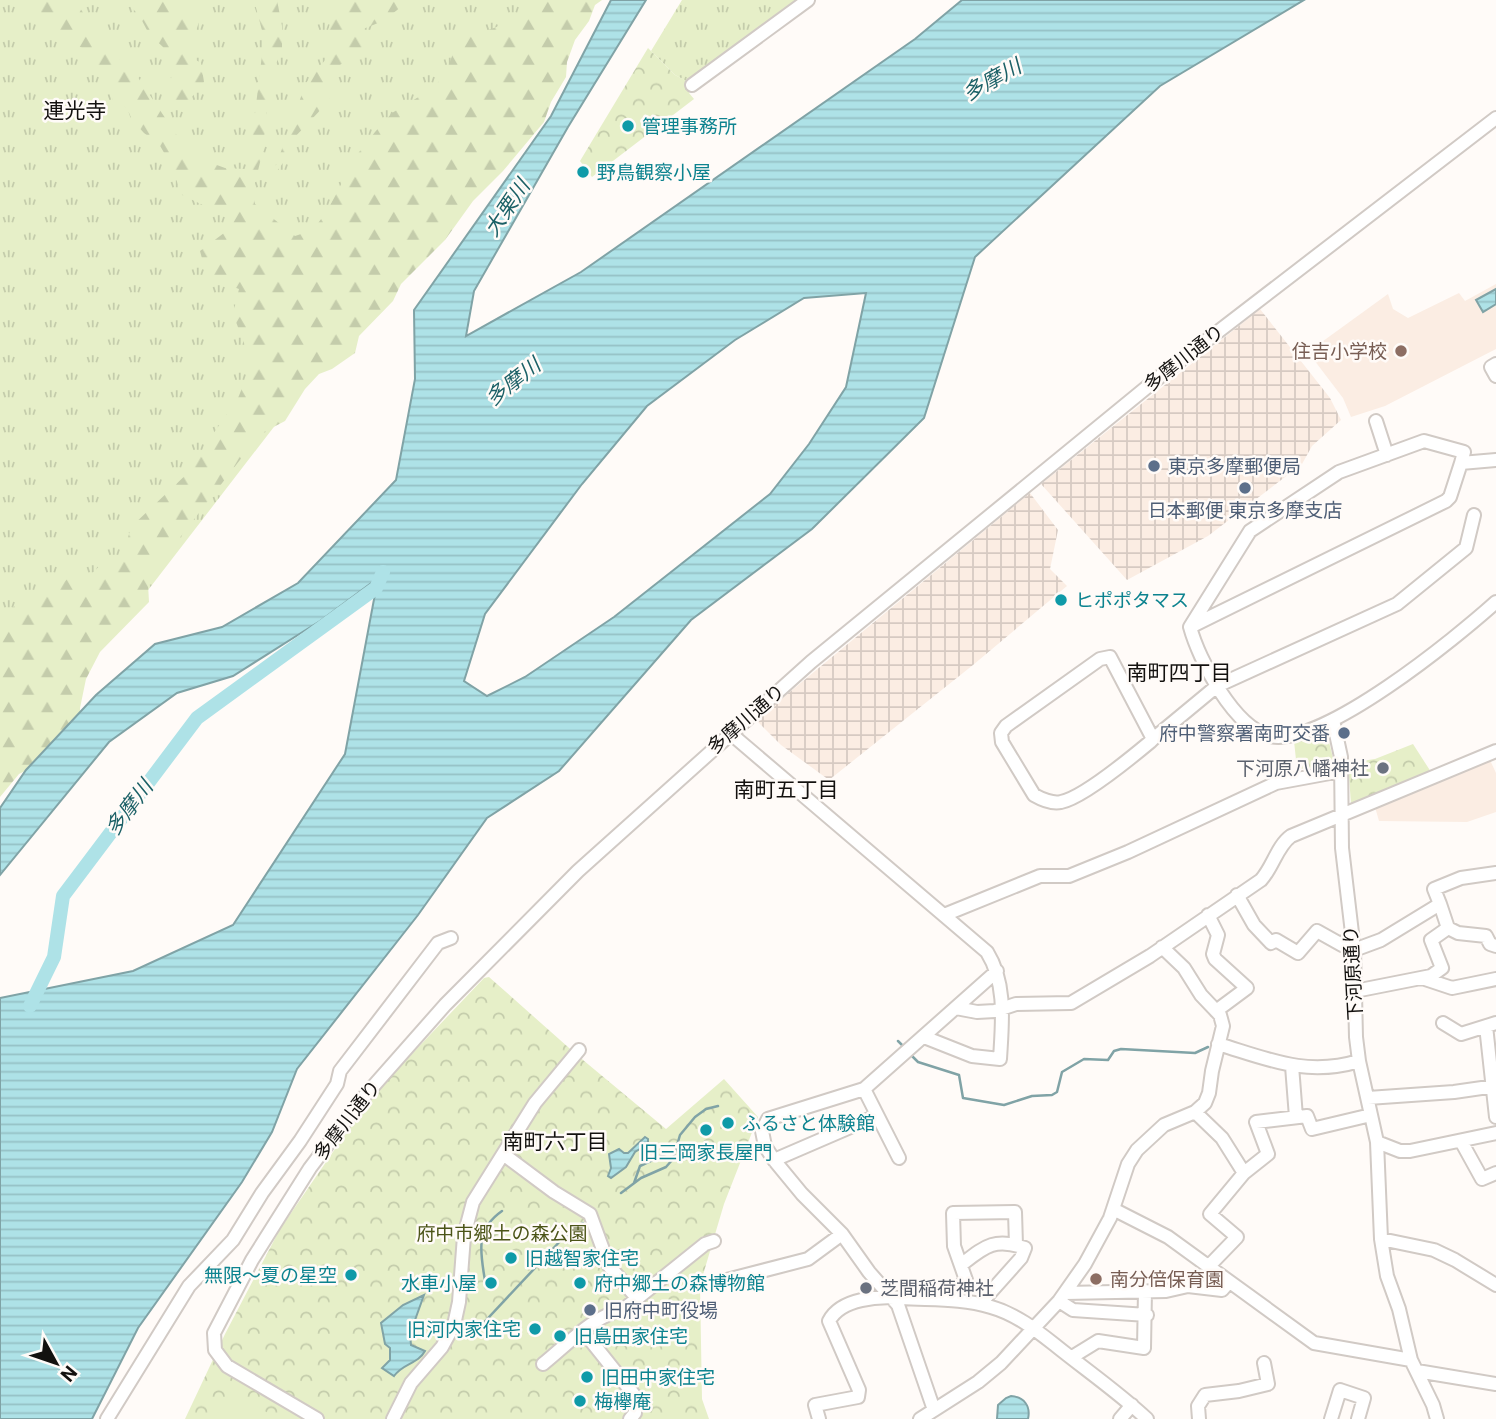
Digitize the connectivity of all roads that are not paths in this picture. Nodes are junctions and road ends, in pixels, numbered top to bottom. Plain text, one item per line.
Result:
1 (808, 0) edge
2 (692, 85) dead end
3 (1496, 118) edge
4 (1496, 364) edge
5 (1496, 376) edge
6 (1376, 421) dead end
7 (1387, 455) junction
8 (1496, 460) edge
9 (1461, 463) junction
10 (1474, 514) dead end
11 (1496, 602) edge
12 (1190, 627) junction
13 (1217, 685) junction
14 (1333, 720) junction
15 (730, 733) junction
16 (1153, 739) junction
17 (1496, 751) edge
18 (1341, 771) junction
19 (1341, 814) junction
20 (1496, 873) edge
21 (1237, 895) junction
22 (1440, 904) junction
23 (944, 915) junction
24 (1208, 915) junction
25 (1448, 928) junction
26 (1352, 934) junction
27 (451, 938) dead end
28 (1496, 946) edge
29 (1162, 947) junction
30 (1354, 950) junction
31 (997, 971) junction
32 (1422, 978) junction
33 (1496, 979) edge
34 (1355, 991) junction
35 (956, 1008) junction
36 (1001, 1008) junction
37 (1216, 1011) junction
38 (1443, 1023) dead end
39 (1491, 1025) edge
40 (924, 1037) junction
41 (1218, 1044) junction
42 (579, 1050) dead end
43 (1359, 1061) junction
44 (1292, 1066) junction
45 (1494, 1086) edge
46 (864, 1088) junction
47 (1368, 1098) junction
48 (1195, 1112) junction
49 (1371, 1115) junction
50 (876, 1116) junction
51 (1296, 1116) junction
52 (1496, 1117) edge
53 (1496, 1133) edge
54 (1461, 1141) junction
55 (1377, 1142) junction
56 (503, 1154) junction
57 (899, 1158) dead end
58 (774, 1160) junction
59 (1244, 1173) junction
60 (1496, 1173) edge
61 (1113, 1209) junction
62 (842, 1234) junction
63 (1381, 1239) junction
64 (714, 1241) dead end
65 (1016, 1245) junction
66 (961, 1265) junction
67 (1209, 1266) junction
68 (1229, 1282) junction
69 (715, 1283) dead end
70 (1496, 1286) edge
71 (1146, 1291) junction
72 (892, 1297) junction
73 (1062, 1297) junction
74 (947, 1298) junction
75 (638, 1299) junction
76 (979, 1304) junction
77 (1147, 1315) junction
78 (1034, 1328) junction
79 (583, 1331) junction
80 (1072, 1357) junction
81 (1264, 1363) dead end
82 (543, 1364) dead end
83 (1414, 1365) junction
84 (1496, 1384) edge
85 (1132, 1405) junction
86 (934, 1410) junction
87 (107, 1419) edge
88 (317, 1419) edge
89 (393, 1419) edge
90 (630, 1419) edge
91 (819, 1419) edge
92 (920, 1419) edge
93 (1120, 1419) edge
94 (1147, 1419) edge
95 (1199, 1419) edge
96 (1331, 1419) edge
97 (1358, 1419) edge
98 (1437, 1419) edge

1 - 2 street
3 - 15 street, 多摩川通り
4 - 5 street
6 - 7 street
7 - 9 street
7 - 12 street
8 - 9 street
9 - 12 street
10 - 13 street
11 - 14 street
12 - 13 street
13 - 14 street
13 - 16 street
14 - 18 street, 下河原通り
15 - 23 street
15 - 88 street, 多摩川通り
16 - 16 street
17 - 19 street
18 - 19 street, 下河原通り
18 - 23 street
19 - 21 street
19 - 26 street, 下河原通り
20 - 22 street
21 - 24 street
21 - 26 street
22 - 25 street
22 - 30 street
23 - 31 street
24 - 29 street
24 - 37 street
25 - 28 street
25 - 32 street
26 - 30 street, 下河原通り
27 - 87 street
29 - 36 street
29 - 37 street
30 - 34 street, 下河原通り
31 - 35 street
31 - 36 street
32 - 33 street
32 - 34 street
34 - 43 street, 下河原通り
35 - 36 street
35 - 40 street
36 - 40 street
37 - 41 street
38 - 39 street
39 - 45 street
40 - 46 street
41 - 44 street
41 - 48 street
42 - 56 street
43 - 44 street
43 - 47 street, 下河原通り
44 - 51 street
45 - 47 street
45 - 52 street
46 - 50 street
46 - 58 street
47 - 49 street, 下河原通り
48 - 59 street
48 - 61 street
49 - 51 street
49 - 55 street, 下河原通り
50 - 57 street
50 - 58 street
51 - 59 street
53 - 54 street
54 - 55 street
54 - 60 street
55 - 63 street, 下河原通り
56 - 75 street
56 - 89 street
58 - 62 street
59 - 67 street
61 - 67 street
61 - 73 street
62 - 69 street
62 - 72 street
63 - 70 street
63 - 83 street, 下河原通り
64 - 75 street
65 - 66 street
65 - 66 street
65 - 76 street
66 - 74 street
67 - 68 street
68 - 71 street
68 - 83 street
71 - 73 street
71 - 77 street
72 - 74 street
72 - 86 street
72 - 91 street
73 - 77 street
73 - 78 street
74 - 76 street
75 - 79 street
76 - 78 street
77 - 80 street
78 - 80 street
78 - 86 street
79 - 82 street
79 - 90 street
80 - 85 street
81 - 95 street
83 - 84 street
83 - 98 street, 下河原通り
85 - 93 street
85 - 94 street
86 - 92 street
96 - 97 street

